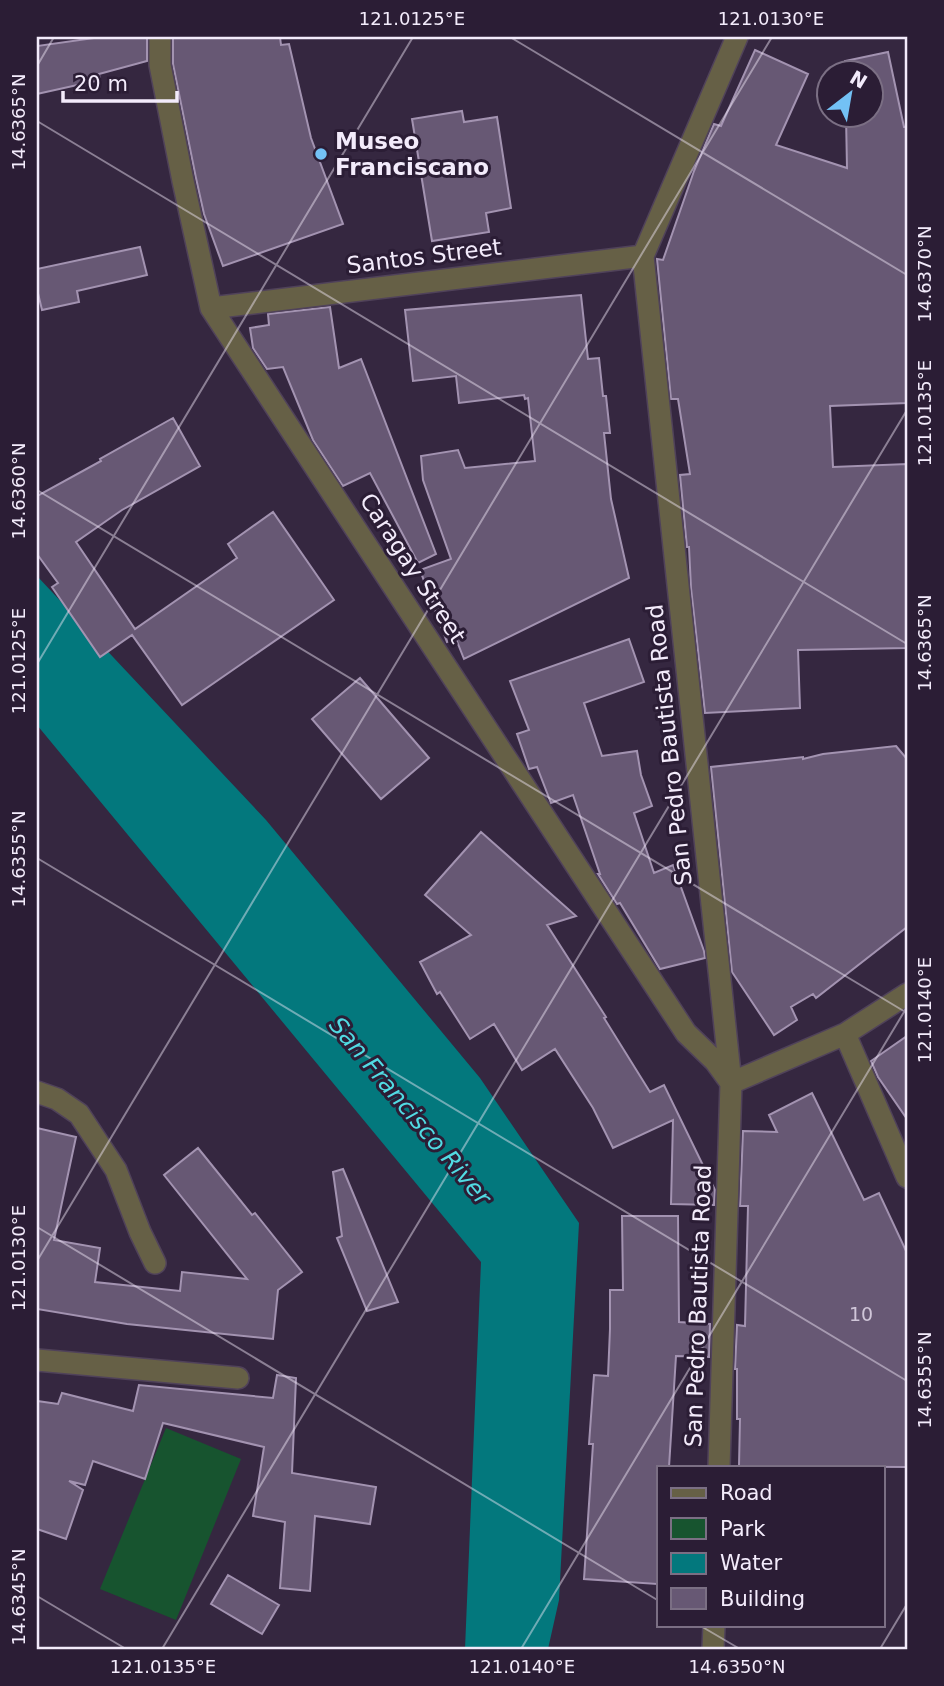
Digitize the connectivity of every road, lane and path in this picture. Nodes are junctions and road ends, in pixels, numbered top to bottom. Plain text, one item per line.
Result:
1 (160, 37) edge
2 (737, 37) edge
3 (643, 256) junction
4 (211, 308) junction
5 (907, 993) edge
6 (845, 1034) junction
7 (731, 1083) junction
8 (37, 1092) edge
9 (907, 1177) edge
10 (155, 1263) dead end
11 (37, 1360) edge
12 (238, 1378) dead end
13 (719, 1466) edge
14 (714, 1626) edge
15 (713, 1649) edge

1 - 4 street, Caragay Street
2 - 3 street, San Pedro Bautista Road
3 - 4 street, Santos Street
3 - 7 street, San Pedro Bautista Road
4 - 7 street, Caragay Street
5 - 6 street
6 - 7 street
6 - 9 street
7 - 13 street, San Pedro Bautista Road
8 - 10 street
11 - 12 street
14 - 15 street

